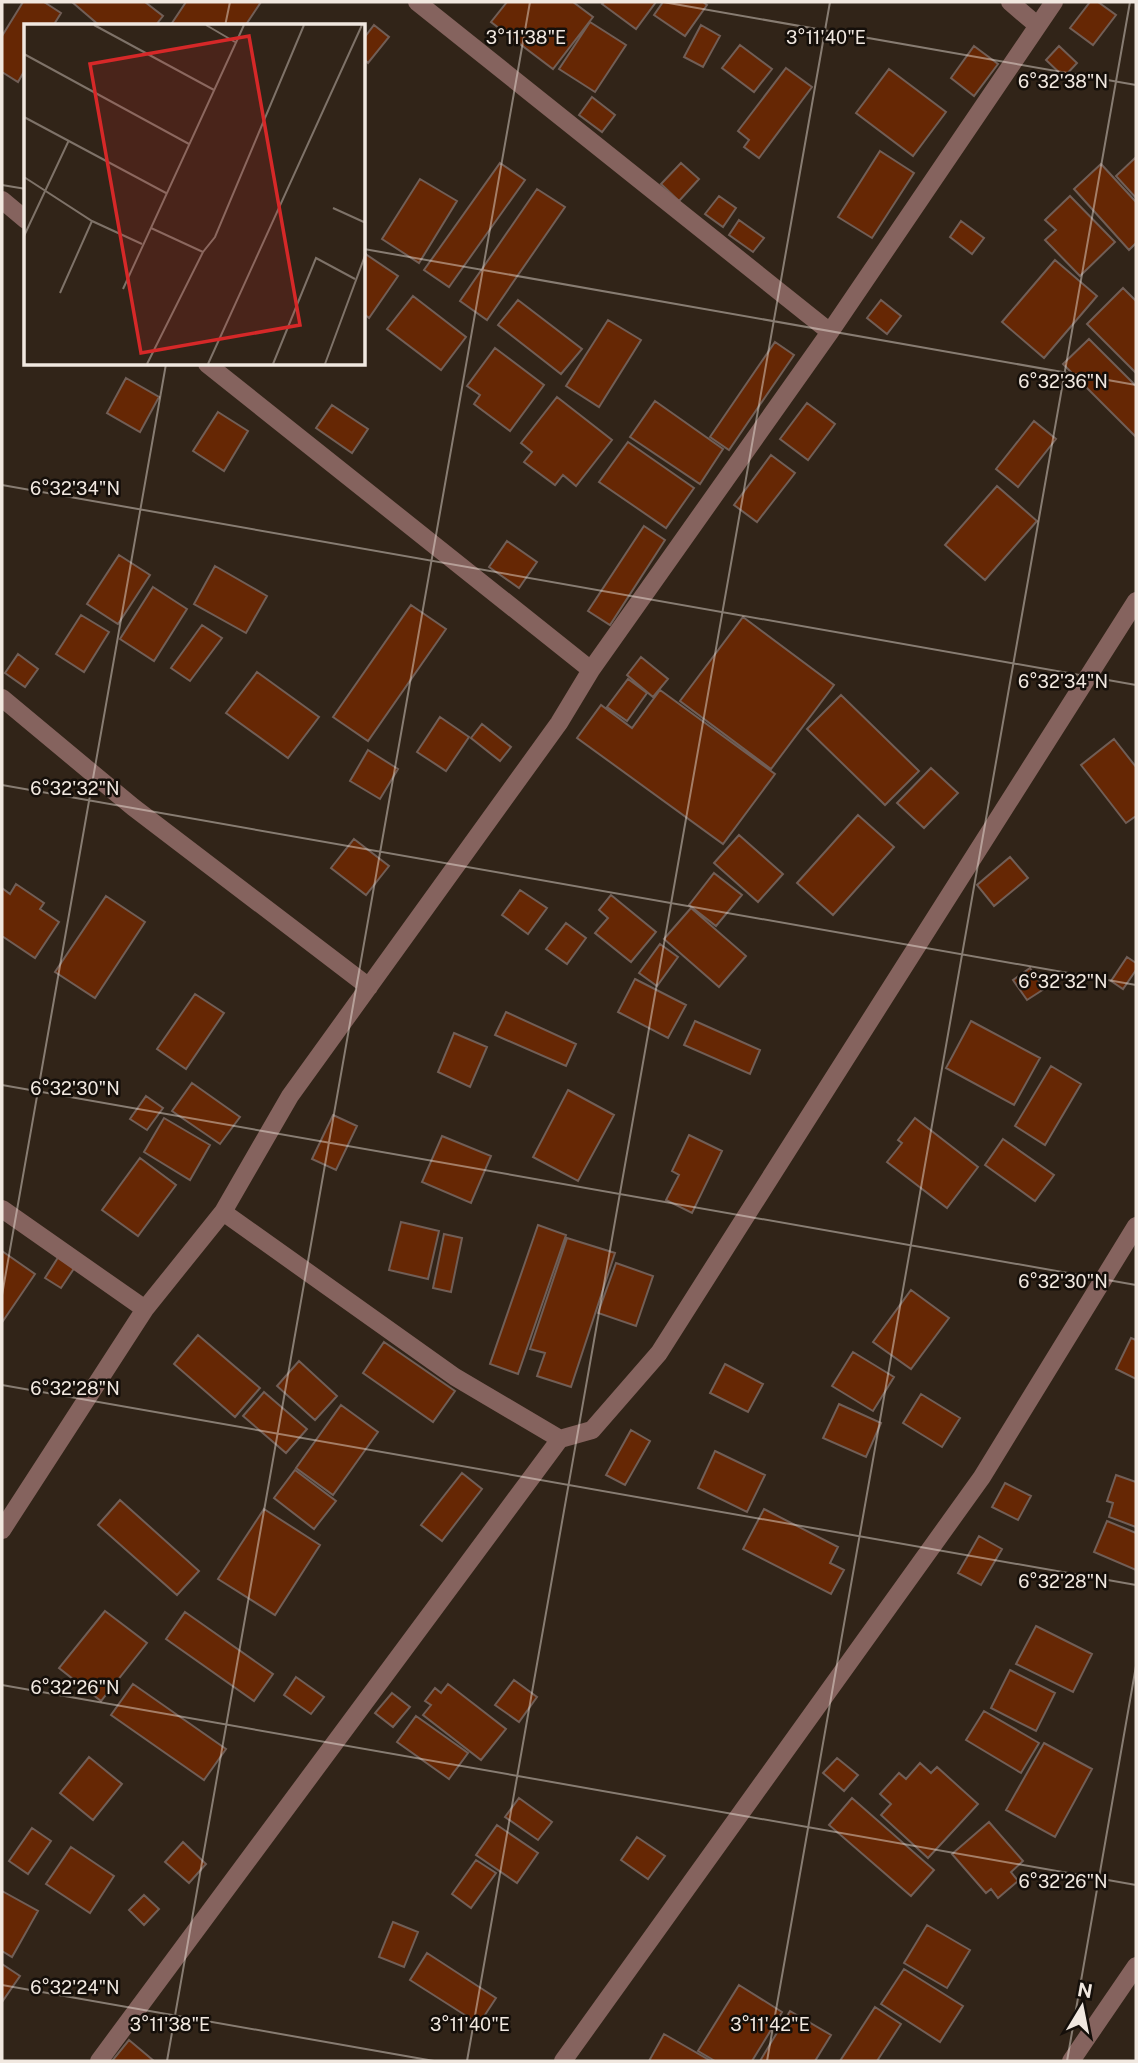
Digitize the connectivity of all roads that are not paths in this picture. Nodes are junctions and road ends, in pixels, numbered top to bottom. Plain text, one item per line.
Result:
1 (416, 2) edge
2 (1010, 2) edge
3 (1054, 2) edge
4 (1037, 25) junction
5 (2, 200) edge
6 (24, 218) edge
7 (830, 332) junction
8 (210, 366) edge
9 (1136, 601) edge
10 (591, 670) junction
11 (2, 698) edge
12 (369, 987) junction
13 (2, 1209) edge
14 (222, 1212) junction
15 (1136, 1226) edge
16 (145, 1310) junction
17 (560, 1439) junction
18 (2, 1531) edge
19 (1136, 1966) edge
20 (99, 2061) edge
21 (563, 2061) edge
22 (1071, 2061) edge

1 - 7 street
2 - 4 street
3 - 4 street
4 - 7 street
5 - 6 street
7 - 10 street
8 - 10 street
9 - 17 street
10 - 12 street
11 - 12 street
12 - 14 street
13 - 16 street
14 - 16 street
14 - 17 street
15 - 21 street
16 - 18 street
17 - 20 street
19 - 22 street

